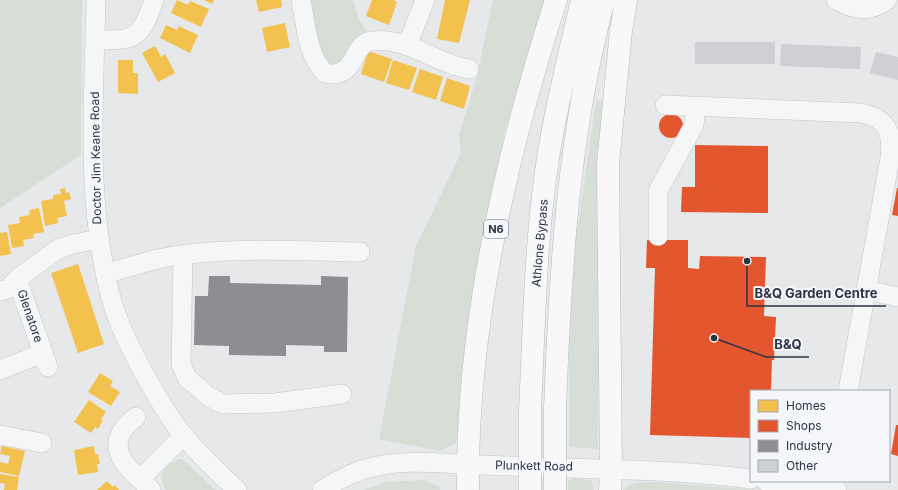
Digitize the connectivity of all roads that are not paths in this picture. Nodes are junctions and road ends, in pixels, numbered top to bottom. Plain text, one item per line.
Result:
1 (96, 0) edge
2 (154, 0) edge
3 (301, 0) edge
4 (425, 0) edge
5 (556, 0) edge
6 (582, 0) edge
7 (604, 0) edge
8 (626, 0) edge
9 (836, 0) edge
10 (887, 0) edge
11 (95, 40) junction
12 (407, 46) junction
13 (469, 69) dead end
14 (664, 105) dead end
15 (696, 106) junction
16 (658, 236) dead end
17 (99, 239) junction
18 (360, 252) dead end
19 (184, 256) junction
20 (105, 274) junction
21 (17, 279) junction
22 (866, 290) junction
23 (0, 291) edge
24 (898, 297) edge
25 (0, 370) edge
26 (848, 390) edge
27 (342, 394) dead end
28 (136, 417) dead end
29 (0, 435) edge
30 (183, 436) junction
31 (42, 443) dead end
32 (467, 464) junction
33 (750, 479) edge
34 (611, 480) edge
35 (774, 482) edge
36 (145, 484) edge
37 (237, 490) edge
38 (322, 490) edge
39 (468, 490) edge
40 (530, 490) edge
41 (556, 490) edge
42 (836, 490) edge

1 - 11 street, Doctor Jim Keane Road
2 - 11 street
3 - 12 street
4 - 12 street
5 - 32 highway, N6
6 - 40 highway, Athlone Bypass, bridge
7 - 41 highway, Athlone Bypass, bridge
8 - 34 highway
9 - 10 street
11 - 17 street, Doctor Jim Keane Road
12 - 13 street
14 - 15 street
15 - 16 street
15 - 22 street
17 - 20 street, Doctor Jim Keane Road
17 - 21 street, Glenatore
18 - 19 street
19 - 20 street
19 - 27 street
20 - 30 street, Doctor Jim Keane Road
21 - 23 street, Glenatore
21 - 25 street, Glenatore
22 - 24 street
22 - 26 street
28 - 36 street
29 - 31 street
30 - 36 street
30 - 37 street, Doctor Jim Keane Road
32 - 34 street, Plunkett Road
32 - 38 street, Plunkett Road
32 - 39 highway, N6
33 - 34 street, Plunkett Road
35 - 42 street

